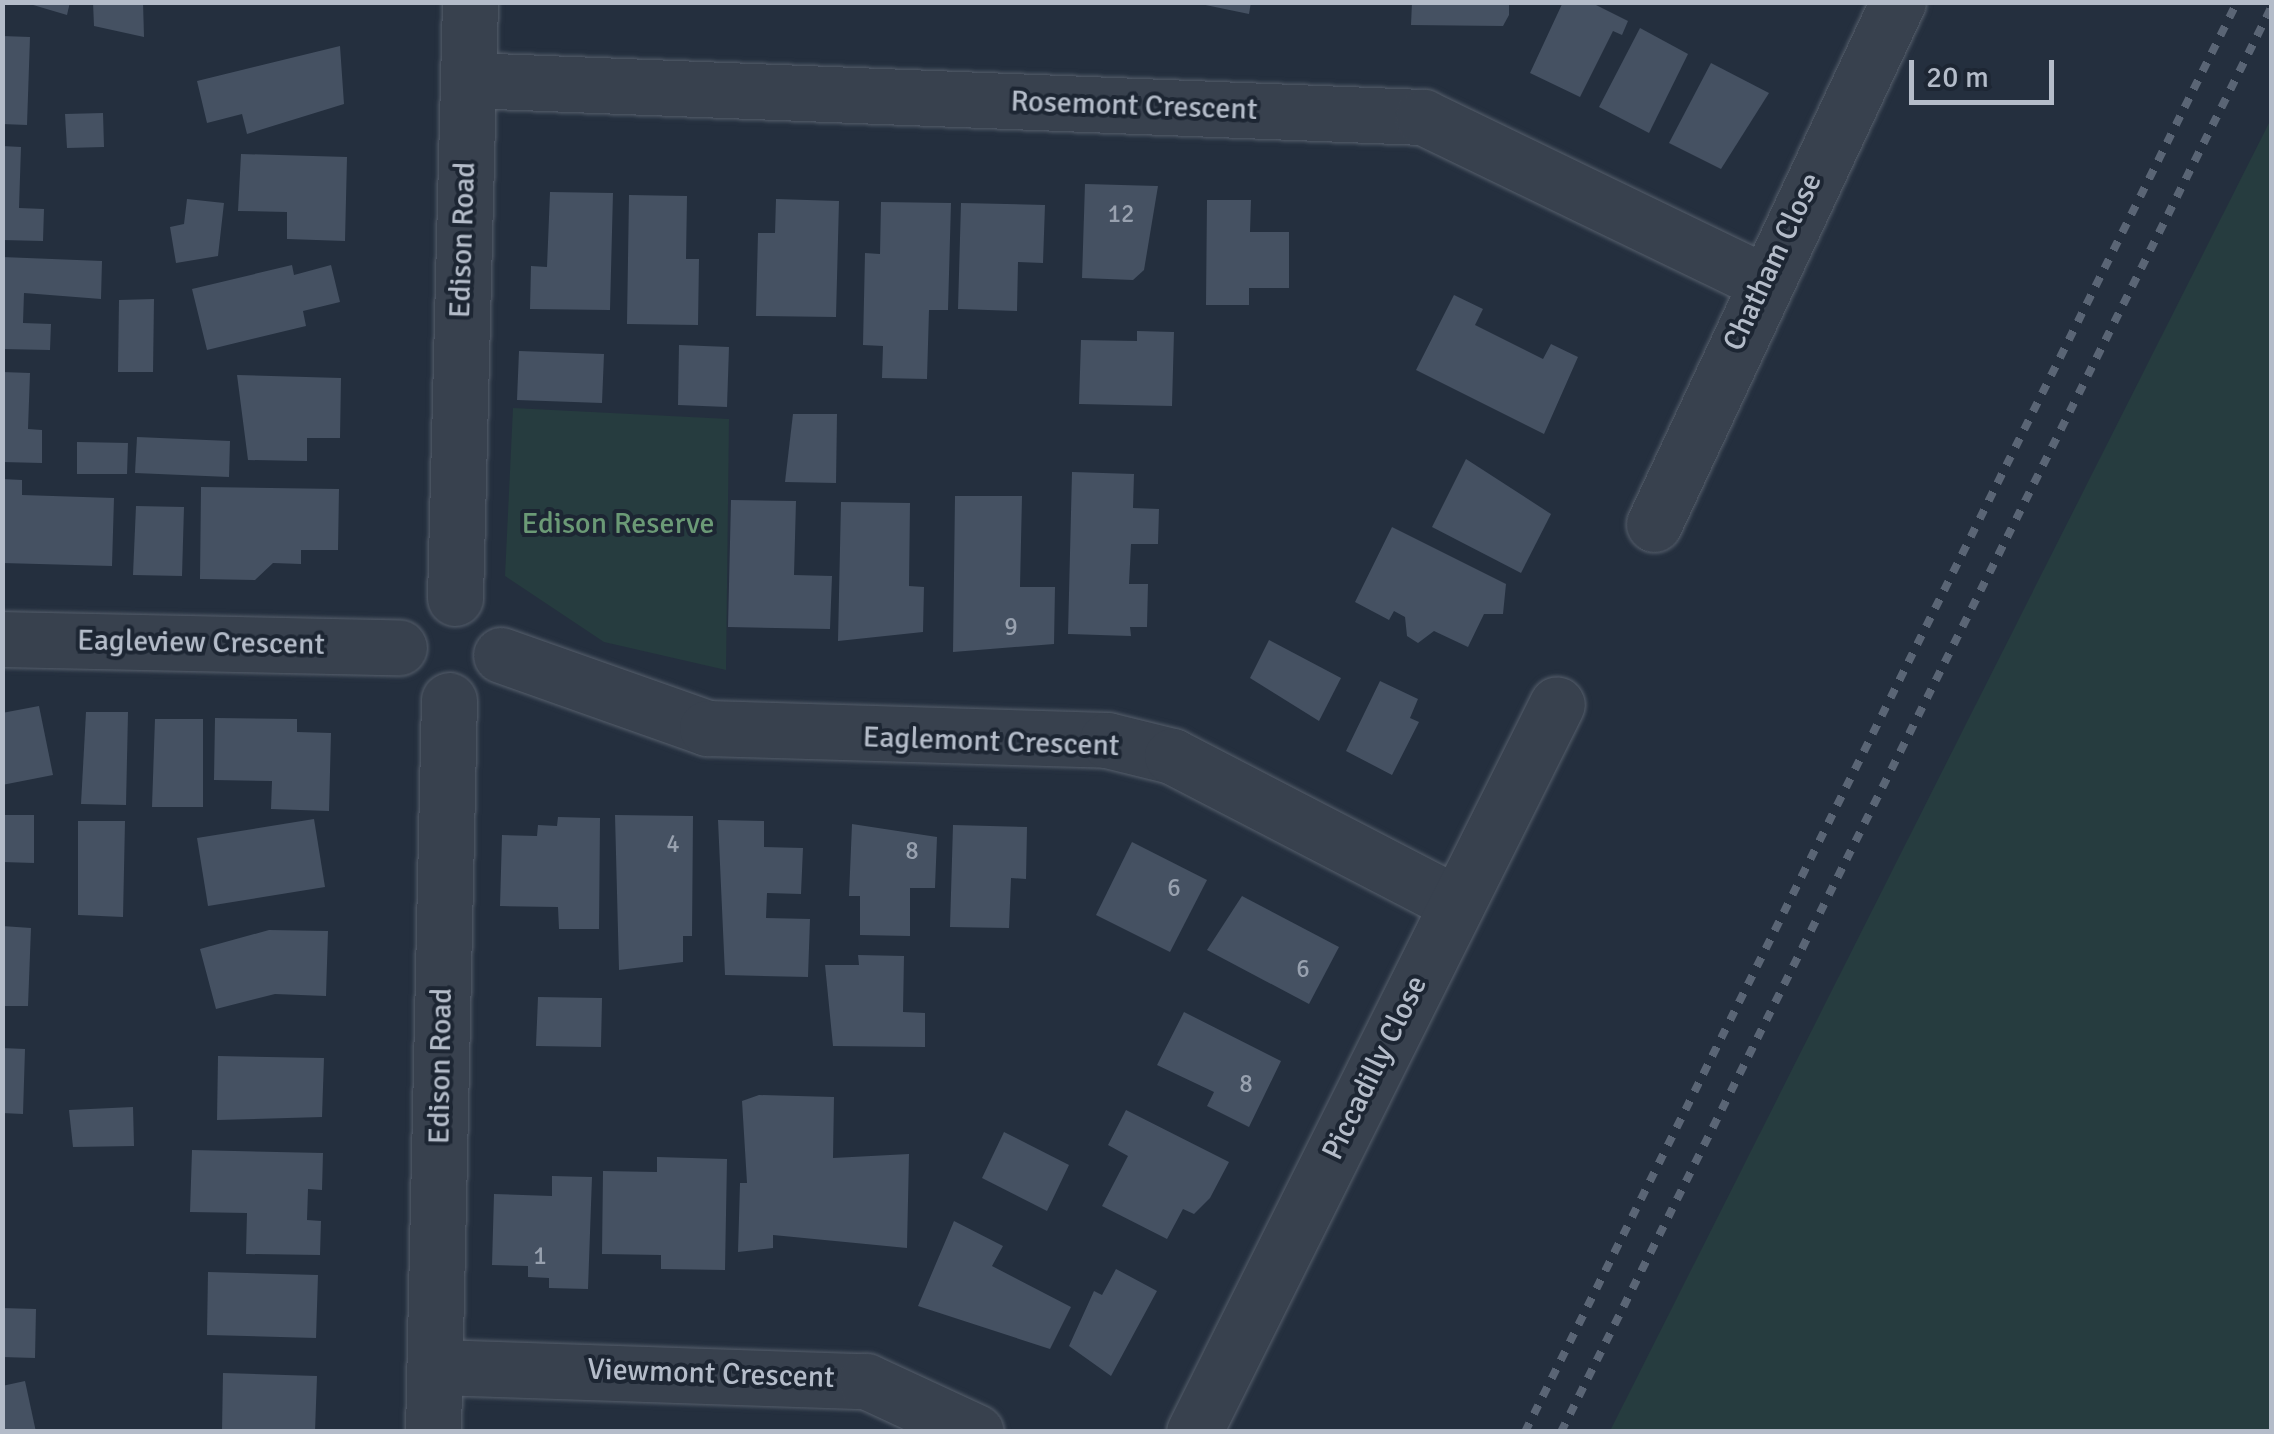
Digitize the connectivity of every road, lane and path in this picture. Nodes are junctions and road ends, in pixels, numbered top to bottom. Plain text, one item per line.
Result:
1 (470, 2) edge
2 (1898, 2) edge
3 (468, 80) junction
4 (1763, 281) junction
5 (1654, 524) dead end
6 (455, 598) junction
7 (2, 639) edge
8 (399, 647) junction
9 (500, 655) junction
10 (449, 700) junction
11 (1556, 704) dead end
12 (1457, 904) junction
13 (435, 1368) junction
14 (434, 1432) edge
15 (976, 1432) edge
16 (1194, 1432) edge

1 - 3 street, Edison Road
2 - 4 street, Chatham Close
3 - 4 street, Rosemont Crescent
3 - 6 street, Edison Road
4 - 5 street, Chatham Close
6 - 8 street
6 - 9 street
7 - 8 street, Eagleview Crescent
8 - 10 street
9 - 10 street
9 - 12 street, Eaglemont Crescent
10 - 13 street, Edison Road
11 - 12 street, Piccadilly Close
12 - 16 street, Piccadilly Close
13 - 14 street, Edison Road
13 - 15 street, Viewmont Crescent

